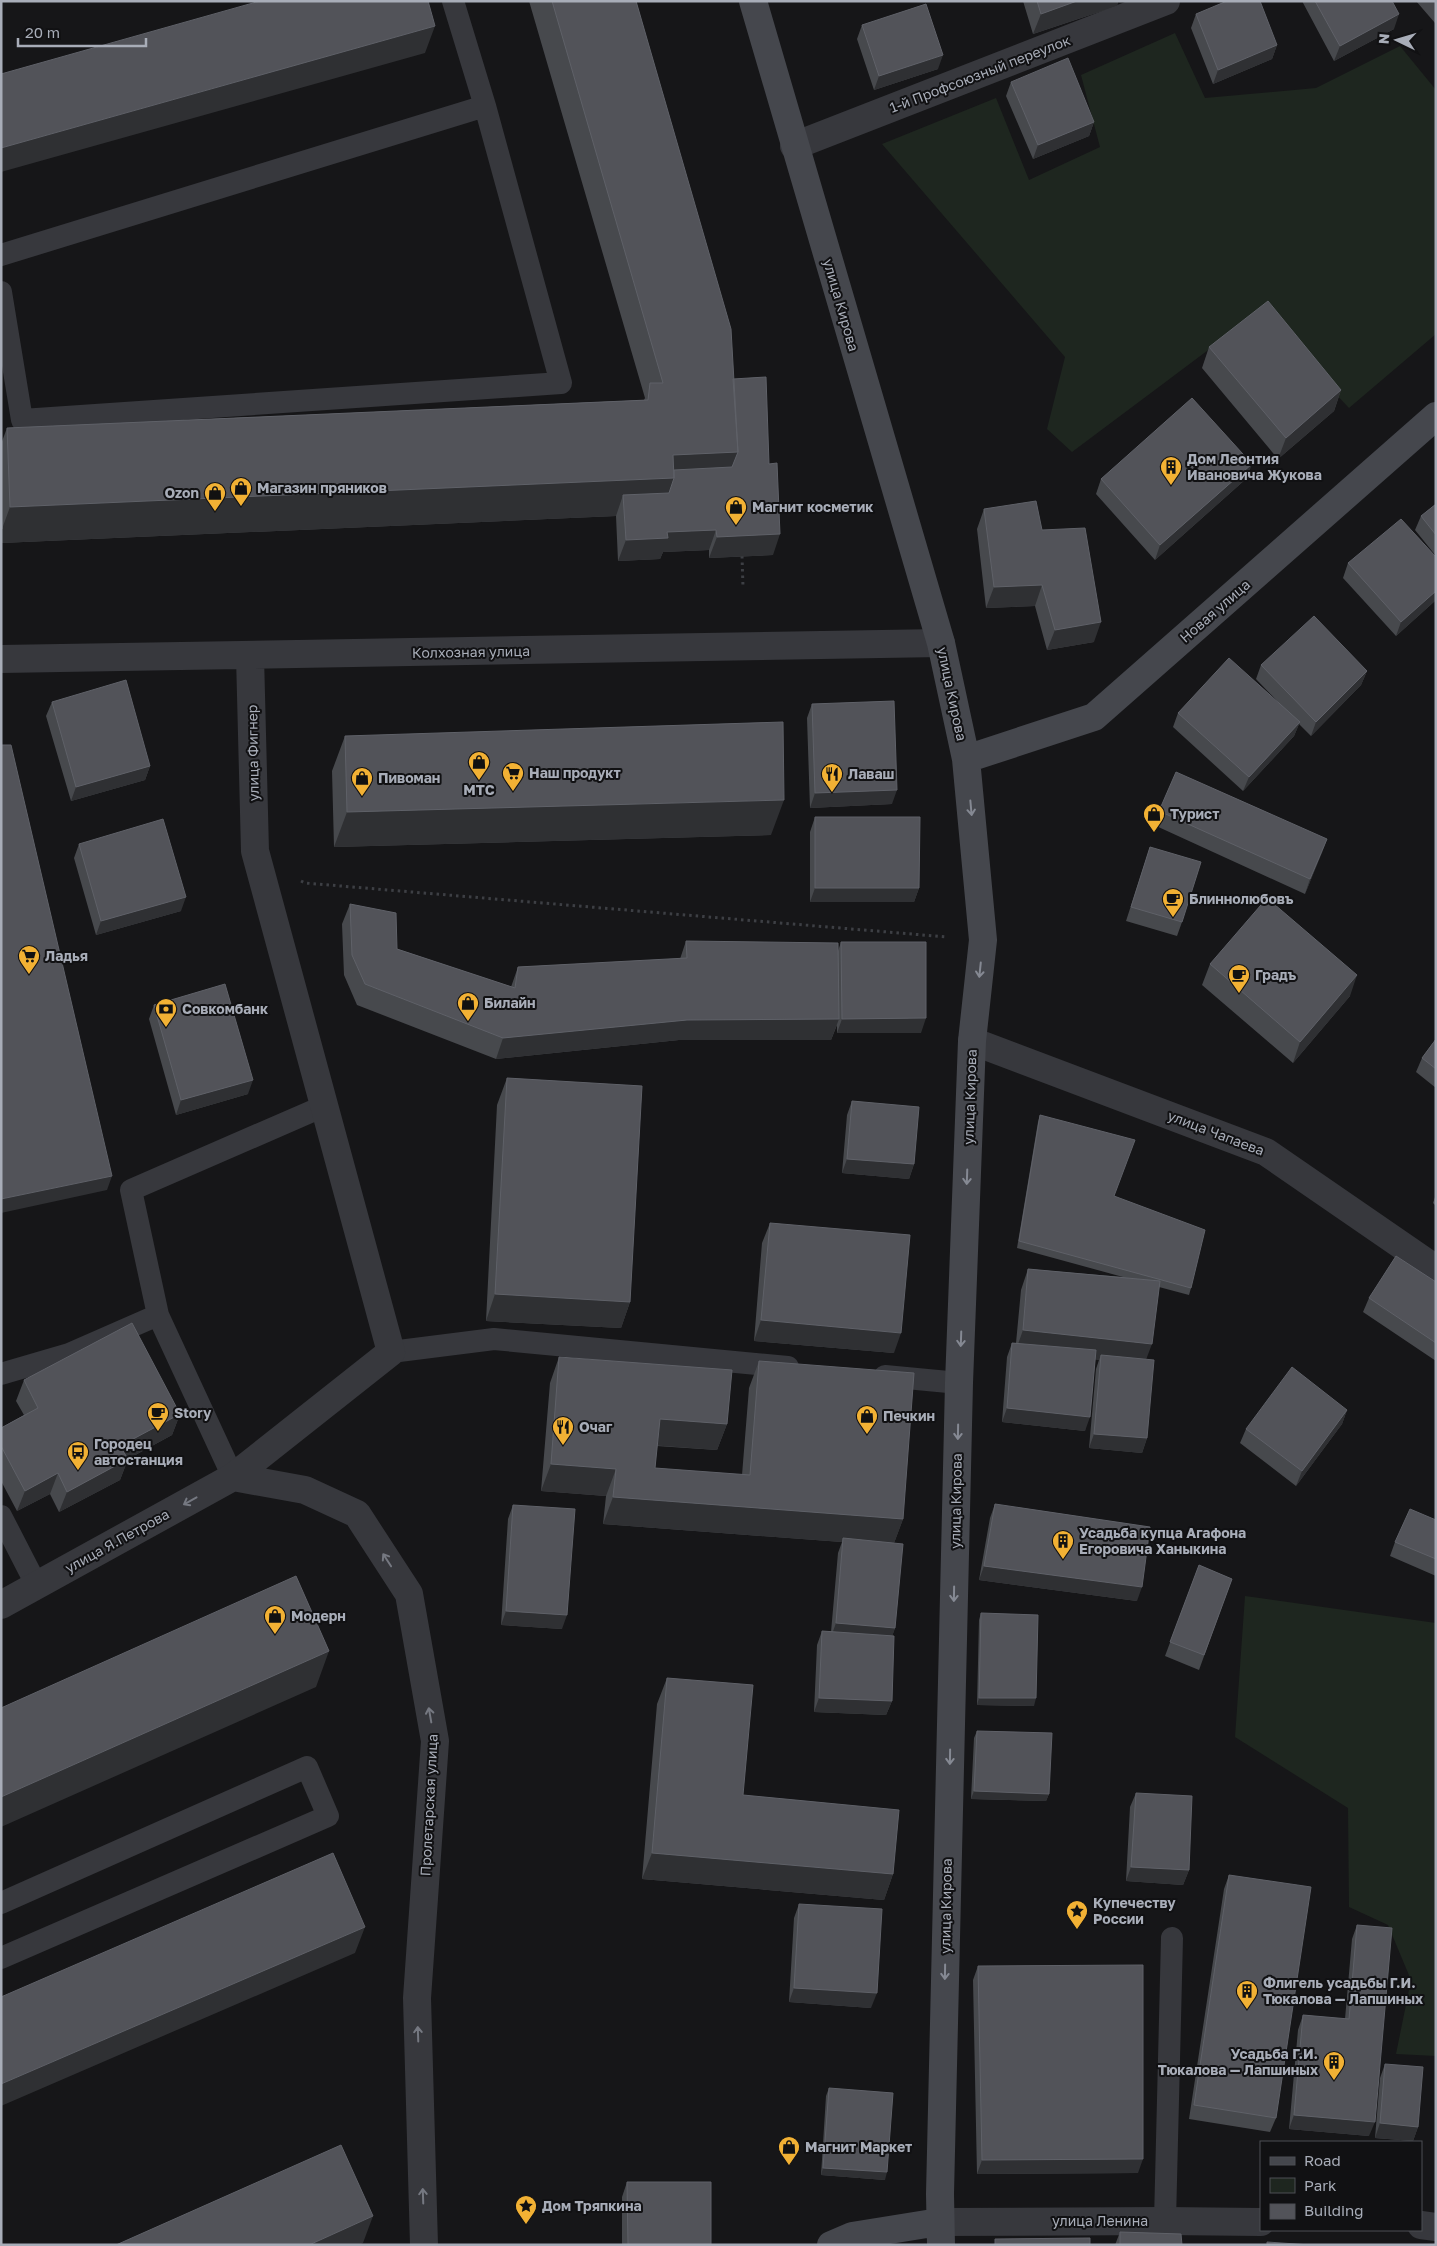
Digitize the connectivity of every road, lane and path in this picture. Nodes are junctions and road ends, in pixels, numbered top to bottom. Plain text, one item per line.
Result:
1 (453, 1) edge
2 (753, 1) edge
3 (1166, 1) edge
4 (485, 106) junction
5 (794, 146) junction
6 (1, 255) edge
7 (1, 292) edge
8 (1436, 416) edge
9 (742, 556) edge
10 (743, 587) dead end
11 (941, 643) junction
12 (250, 656) junction
13 (1, 660) edge
14 (966, 759) junction
15 (255, 851) junction
16 (983, 940) junction
17 (972, 1041) junction
18 (324, 1106) junction
19 (1436, 1269) edge
20 (158, 1315) junction
21 (391, 1352) junction
22 (806, 1368) edge
23 (1, 1374) edge
24 (865, 1374) edge
25 (959, 1383) junction
26 (233, 1478) junction
27 (1, 1516) edge
28 (37, 1586) junction
29 (1, 1605) edge
30 (1, 1903) edge
31 (1172, 1938) dead end
32 (1, 1958) edge
33 (1165, 2221) junction
34 (1260, 2222) edge
35 (1422, 2225) edge
36 (1436, 2227) edge
37 (1216, 2233) edge
38 (940, 2234) edge
39 (424, 2245) edge
40 (831, 2245) edge

1 - 4 lane
2 - 5 street, улица Кирова
3 - 5 street, 1-й Профсоюзный переулок
4 - 6 lane
4 - 7 lane
5 - 11 street, улица Кирова
8 - 14 street, Новая улица
9 - 10 path
11 - 12 street, Колхозная улица
11 - 14 street, улица Кирова
12 - 13 street, Колхозная улица
12 - 15 street, улица Фигнер
14 -> 16 street, улица Кирова
15 - 16 path
15 - 18 street, улица Фигнер
16 -> 17 street, улица Кирова
17 - 19 street, улица Чапаева
17 -> 25 street, улица Кирова
18 - 20 lane
18 - 21 street, улица Фигнер
20 - 23 lane
20 - 26 lane
21 - 22 lane
21 - 26 street, улица Я.Петрова
24 - 25 lane
25 -> 38 street, улица Кирова
26 -> 28 street, улица Я.Петрова
39 -> 26 street, Пролетарская улица
27 - 28 lane
28 - 29 street, улица Я.Петрова
30 - 32 lane
31 - 33 lane
33 - 37 street, улица Ленина
33 - 38 street, улица Ленина
34 - 37 street, улица Ленина
35 - 36 street
38 - 40 street

